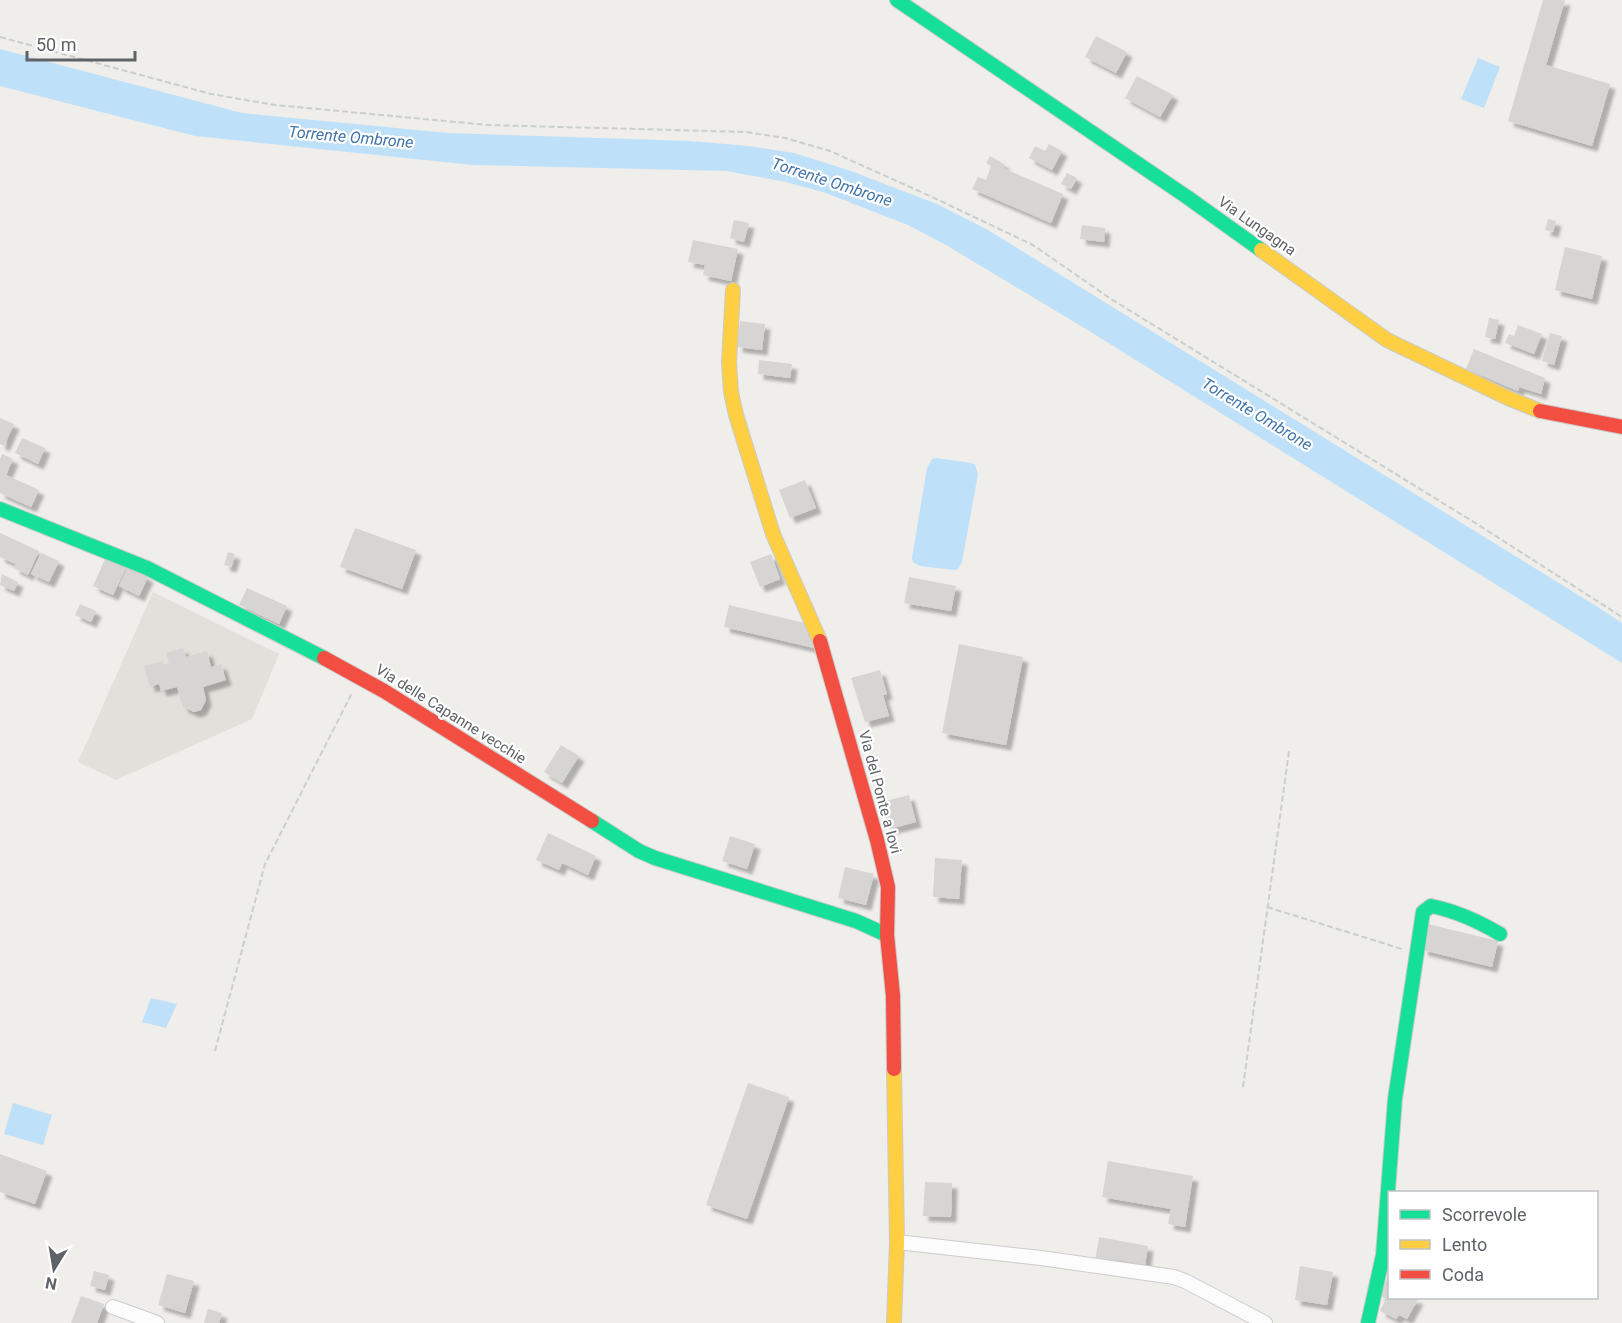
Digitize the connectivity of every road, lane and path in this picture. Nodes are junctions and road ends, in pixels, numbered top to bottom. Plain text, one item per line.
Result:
1 (897, 0) edge
2 (0, 37) edge
3 (733, 290) dead end
4 (1622, 427) edge
5 (0, 509) edge
6 (1622, 617) edge
7 (360, 677) junction
8 (1289, 751) dead end
9 (1267, 907) junction
10 (1500, 934) dead end
11 (887, 935) junction
12 (1416, 954) junction
13 (215, 1051) dead end
14 (1243, 1087) dead end
15 (897, 1242) junction
16 (113, 1307) dead end
17 (157, 1323) edge
18 (894, 1323) edge
19 (1265, 1323) edge
20 (1368, 1323) edge

1 - 4 street, Via Lungagna
2 - 6 path
3 - 11 street, Via del Ponte a Iovi
5 - 7 street, Via delle Capanne vecchie
7 - 11 street, Via delle Capanne vecchie
7 - 13 path
8 - 9 path
9 - 12 path
9 - 14 path
10 - 12 street
11 - 15 street, Via del Ponte a Iovi
12 - 20 street
15 - 18 street, Via del Ponte a Iovi
15 - 19 street
16 - 17 street

